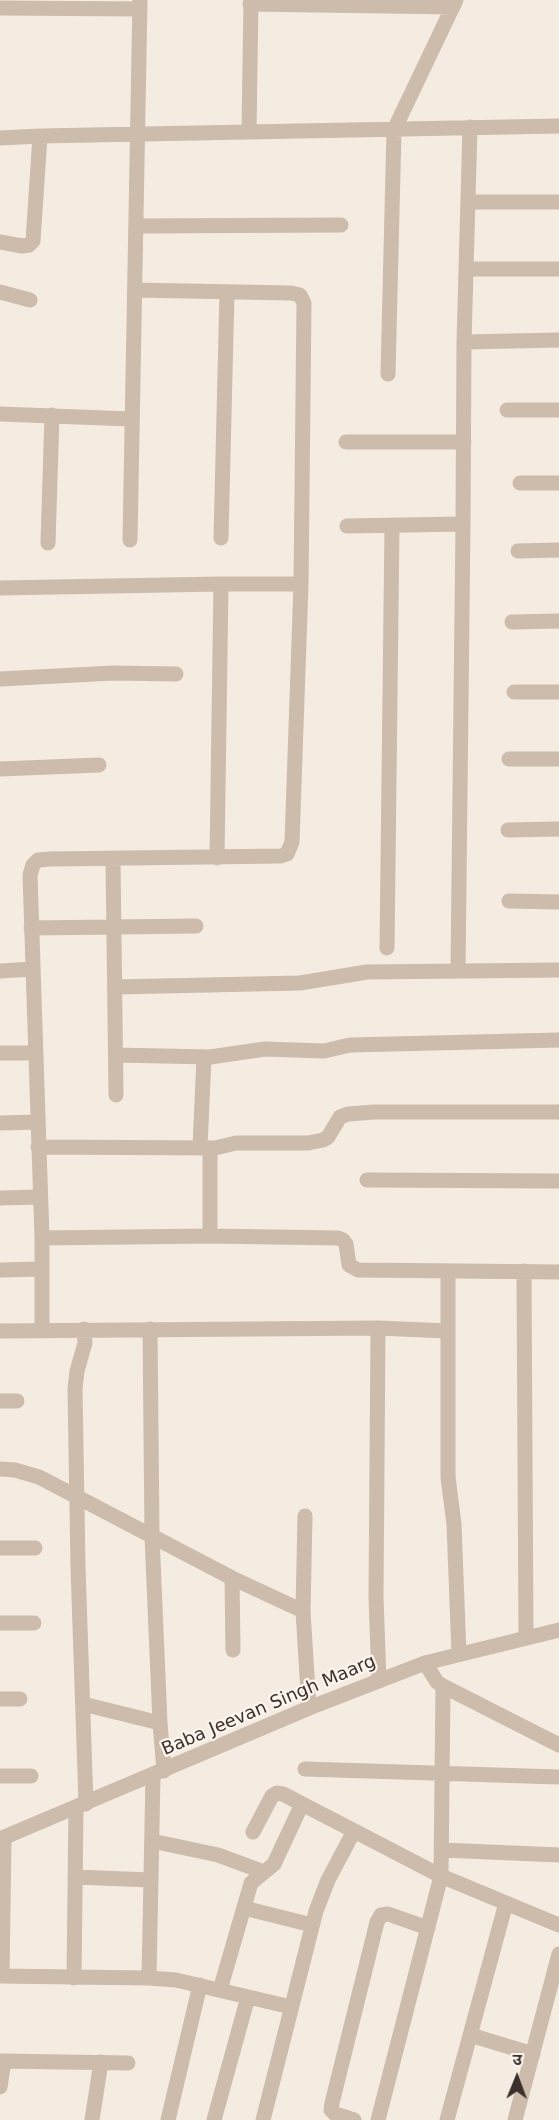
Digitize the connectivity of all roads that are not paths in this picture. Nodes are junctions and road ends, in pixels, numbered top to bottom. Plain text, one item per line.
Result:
1 (250, 2) edge
2 (455, 3) edge
3 (140, 5) edge
4 (0, 9) edge
5 (559, 126) edge
6 (470, 128) junction
7 (394, 130) junction
8 (249, 132) junction
9 (136, 134) junction
10 (40, 136) junction
11 (0, 138) edge
12 (468, 202) junction
13 (559, 202) edge
14 (341, 225) dead end
15 (136, 226) junction
16 (0, 242) edge
17 (466, 269) junction
18 (559, 269) edge
19 (135, 290) junction
20 (0, 292) edge
21 (227, 292) junction
22 (30, 300) dead end
23 (559, 340) edge
24 (464, 342) junction
25 (388, 374) dead end
26 (507, 410) dead end
27 (559, 410) edge
28 (0, 414) edge
29 (52, 416) junction
30 (131, 419) junction
31 (346, 442) dead end
32 (464, 442) junction
33 (520, 483) dead end
34 (559, 483) edge
35 (464, 524) junction
36 (392, 525) junction
37 (346, 526) dead end
38 (221, 538) dead end
39 (130, 540) dead end
40 (48, 543) dead end
41 (559, 550) edge
42 (518, 551) dead end
43 (221, 584) junction
44 (302, 584) junction
45 (0, 588) edge
46 (559, 621) edge
47 (512, 622) dead end
48 (176, 675) dead end
49 (0, 679) edge
50 (514, 692) dead end
51 (559, 692) edge
52 (509, 759) dead end
53 (559, 759) edge
54 (99, 765) dead end
55 (0, 769) edge
56 (508, 830) dead end
57 (559, 830) edge
58 (217, 858) junction
59 (113, 859) junction
60 (509, 901) dead end
61 (559, 902) edge
62 (196, 926) dead end
63 (115, 927) junction
64 (32, 928) junction
65 (387, 948) dead end
66 (33, 969) junction
67 (559, 970) edge
68 (0, 971) edge
69 (458, 971) junction
70 (115, 987) junction
71 (559, 1040) edge
72 (0, 1053) edge
73 (35, 1053) junction
74 (116, 1056) junction
75 (204, 1057) junction
76 (116, 1095) dead end
77 (559, 1112) edge
78 (37, 1122) junction
79 (0, 1123) edge
80 (38, 1147) junction
81 (205, 1148) junction
82 (367, 1180) dead end
83 (559, 1181) edge
84 (0, 1197) edge
85 (40, 1197) junction
86 (210, 1236) junction
87 (42, 1238) junction
88 (42, 1269) junction
89 (0, 1270) edge
90 (448, 1271) junction
91 (524, 1272) junction
92 (559, 1272) edge
93 (378, 1328) junction
94 (84, 1329) junction
95 (150, 1329) junction
96 (0, 1330) edge
97 (42, 1330) junction
98 (448, 1331) junction
99 (0, 1401) edge
100 (17, 1401) dead end
101 (0, 1469) edge
102 (78, 1497) junction
103 (305, 1516) dead end
104 (152, 1536) junction
105 (0, 1548) edge
106 (35, 1548) dead end
107 (232, 1578) junction
108 (303, 1611) junction
109 (0, 1623) edge
110 (34, 1623) dead end
111 (559, 1630) edge
112 (526, 1638) junction
113 (233, 1650) dead end
114 (459, 1654) junction
115 (425, 1663) junction
116 (379, 1681) junction
117 (443, 1686) junction
118 (0, 1699) edge
119 (20, 1699) dead end
120 (83, 1704) junction
121 (309, 1708) junction
122 (160, 1723) junction
123 (559, 1745) edge
124 (305, 1769) dead end
125 (159, 1773) junction
126 (442, 1773) junction
127 (0, 1776) edge
128 (31, 1776) dead end
129 (559, 1777) edge
130 (302, 1804) junction
131 (81, 1806) junction
132 (354, 1831) junction
133 (253, 1832) dead end
134 (2, 1838) edge
135 (152, 1841) junction
136 (442, 1850) junction
137 (559, 1855) edge
138 (264, 1872) junction
139 (441, 1876) junction
140 (75, 1877) junction
141 (151, 1880) junction
142 (506, 1903) junction
143 (244, 1908) junction
144 (559, 1924) edge
145 (312, 1925) junction
146 (428, 1928) junction
147 (559, 1954) edge
148 (1, 1976) edge
149 (74, 1977) junction
150 (149, 1978) junction
151 (200, 1985) junction
152 (220, 1990) junction
153 (248, 1997) junction
154 (291, 2007) junction
155 (470, 2035) junction
156 (532, 2054) junction
157 (2, 2061) edge
158 (101, 2062) junction
159 (128, 2063) dead end
160 (0, 2087) edge
161 (92, 2120) edge
162 (168, 2120) edge
163 (214, 2120) edge
164 (263, 2120) edge
165 (354, 2120) edge
166 (378, 2120) edge
167 (447, 2120) edge
168 (515, 2120) edge

1 - 2 street
1 - 8 street
2 - 7 street
3 - 4 street
3 - 9 street
5 - 6 street
6 - 7 street
6 - 12 street
7 - 8 street
7 - 25 street
8 - 9 street
9 - 10 street
9 - 15 street
10 - 11 street
10 - 16 street
12 - 13 street
12 - 17 street
14 - 15 street
15 - 19 street
17 - 18 street
17 - 24 street
19 - 21 street
19 - 30 street
20 - 22 street
21 - 38 street
21 - 44 street
23 - 24 street
24 - 32 street
26 - 27 street
28 - 29 street
29 - 30 street
29 - 40 street
30 - 39 street
31 - 32 street
32 - 35 street
33 - 34 street
35 - 36 street
35 - 69 street
36 - 37 street
36 - 65 street
41 - 42 street
43 - 44 street
43 - 45 street
43 - 58 street
44 - 58 street
46 - 47 street
48 - 49 street
50 - 51 street
52 - 53 street
54 - 55 street
56 - 57 street
58 - 59 street
59 - 63 street
59 - 64 street
60 - 61 street
62 - 63 street
63 - 64 street
63 - 70 street
64 - 66 street
66 - 68 street
66 - 73 street
67 - 69 street
69 - 70 street
70 - 74 street
71 - 75 street
72 - 73 street
73 - 78 street
74 - 75 street
74 - 76 street
75 - 81 street
77 - 81 street
78 - 79 street
78 - 80 street
80 - 81 street
80 - 85 street
81 - 86 street
82 - 83 street
84 - 85 street
85 - 87 street
86 - 87 street
86 - 90 street
87 - 88 street
88 - 89 street
88 - 97 street
90 - 91 street
90 - 98 street
91 - 92 street
91 - 112 street
93 - 95 street
93 - 98 street
93 - 116 street
94 - 95 street
94 - 97 street
94 - 102 street
95 - 104 street
96 - 97 street
98 - 114 street
99 - 100 street
101 - 102 street
102 - 104 street
102 - 120 street
103 - 108 street
104 - 107 street
104 - 122 street
105 - 106 street
107 - 108 street
107 - 113 street
108 - 121 street
109 - 110 street
111 - 112 street, Baba Jeevan Singh Maarg
112 - 114 street, Baba Jeevan Singh Maarg
114 - 115 street, Baba Jeevan Singh Maarg
115 - 116 street, Baba Jeevan Singh Maarg
115 - 117 street
116 - 121 street, Baba Jeevan Singh Maarg
117 - 123 street
117 - 126 street
118 - 119 street
120 - 122 street
120 - 131 street
121 - 125 street, Baba Jeevan Singh Maarg
122 - 125 street
124 - 126 street
125 - 131 street, Baba Jeevan Singh Maarg
125 - 135 street
126 - 129 street
126 - 136 street
127 - 128 street
130 - 132 street
130 - 133 street
130 - 138 street
131 - 134 street, Baba Jeevan Singh Maarg
131 - 140 street
132 - 139 street
132 - 145 street
134 - 148 street
135 - 138 street
135 - 141 street
136 - 137 street
136 - 139 street
138 - 143 street
139 - 142 street
139 - 146 street
140 - 141 street
140 - 149 street
141 - 150 street
142 - 144 street
142 - 155 street
143 - 145 street
143 - 152 street
145 - 154 street
146 - 165 street
146 - 166 street
147 - 156 street
148 - 149 street
149 - 150 street
150 - 151 street
151 - 152 street
151 - 162 street
152 - 153 street
153 - 154 street
153 - 163 street
154 - 164 street
155 - 156 street
155 - 167 street
156 - 168 street
157 - 158 street
157 - 160 street
158 - 159 street
158 - 161 street

